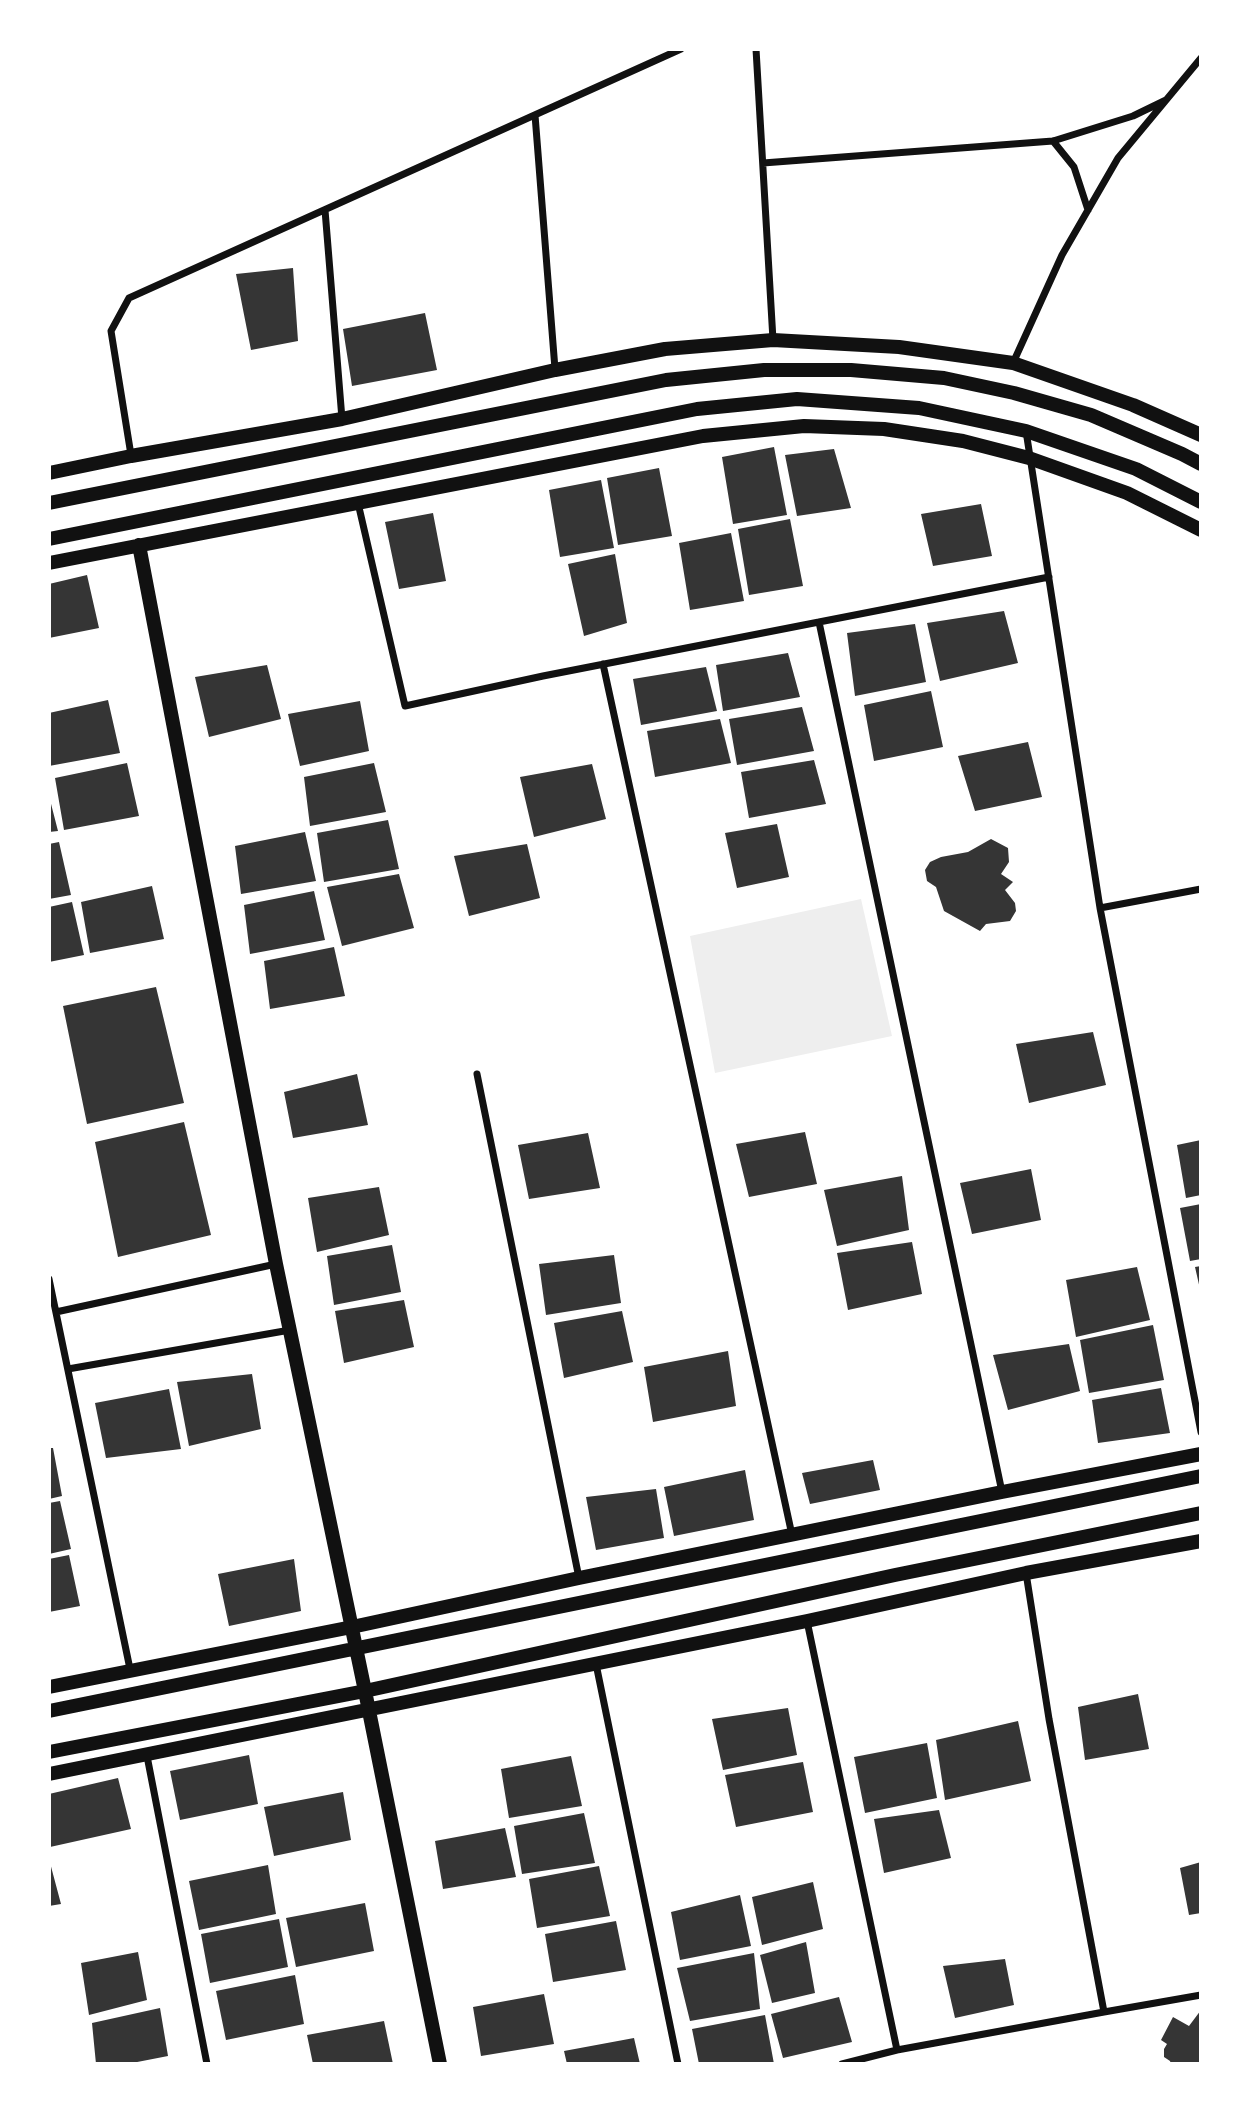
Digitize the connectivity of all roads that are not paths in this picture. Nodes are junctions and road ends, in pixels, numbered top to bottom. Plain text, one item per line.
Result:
1 (681, 49) edge
2 (756, 49) edge
3 (1201, 58) edge
4 (1166, 100) junction
5 (535, 115) junction
6 (1053, 141) junction
7 (763, 163) junction
8 (325, 210) junction
9 (1088, 210) junction
10 (773, 340) junction
11 (1013, 363) junction
12 (555, 370) junction
13 (342, 419) junction
14 (1026, 431) junction
15 (1201, 435) edge
16 (131, 456) junction
17 (1029, 458) junction
18 (1201, 464) edge
19 (49, 473) edge
20 (1201, 502) edge
21 (49, 503) edge
22 (358, 503) junction
23 (1201, 530) edge
24 (49, 539) edge
25 (139, 545) junction
26 (49, 563) edge
27 (1049, 577) junction
28 (819, 622) junction
29 (603, 664) junction
30 (1201, 889) edge
31 (1100, 908) junction
32 (477, 1074) dead end
33 (276, 1264) junction
34 (49, 1279) edge
35 (56, 1312) junction
36 (290, 1330) junction
37 (68, 1369) junction
38 (1201, 1432) edge
39 (1201, 1454) edge
40 (1201, 1476) edge
41 (1002, 1492) junction
42 (1201, 1513) edge
43 (792, 1535) junction
44 (1201, 1541) edge
45 (1026, 1573) junction
46 (579, 1578) junction
47 (807, 1621) junction
48 (352, 1627) junction
49 (356, 1648) junction
50 (596, 1664) junction
51 (130, 1669) junction
52 (49, 1687) edge
53 (365, 1691) junction
54 (49, 1711) edge
55 (369, 1711) junction
56 (49, 1752) edge
57 (147, 1756) junction
58 (49, 1774) edge
59 (1201, 1995) edge
60 (1104, 2012) junction
61 (897, 2050) junction
62 (207, 2064) edge
63 (440, 2064) edge
64 (678, 2064) edge
65 (842, 2064) edge

1 - 5 street
2 - 7 street
3 - 4 street
4 - 6 street
4 - 9 street
5 - 8 street
5 - 12 street
6 - 7 street
6 - 9 street
7 - 10 street
8 - 13 street
8 - 16 street
9 - 11 street
10 - 11 main road
10 - 12 main road
11 - 15 main road
12 - 13 main road
13 - 16 main road
14 - 17 street
14 - 20 main road
14 - 24 main road
16 - 19 main road
17 - 22 main road
17 - 23 main road
17 - 27 street
18 - 21 main road
22 - 25 main road
22 - 29 street
25 - 26 main road
25 - 33 main road
27 - 28 street
27 - 31 street
28 - 29 street
28 - 41 street
29 - 43 street
30 - 31 street
31 - 38 street
32 - 46 street
33 - 35 street
33 - 36 main road
34 - 35 street
35 - 37 street
36 - 37 street
36 - 48 main road
37 - 51 street
39 - 41 main road
40 - 49 main road
41 - 43 main road
42 - 53 main road
43 - 46 main road
44 - 45 main road
45 - 47 main road
45 - 60 street
46 - 48 main road
47 - 50 main road
47 - 61 street
48 - 49 main road
48 - 51 main road
49 - 53 main road
49 - 54 main road
50 - 55 main road
50 - 64 street
51 - 52 main road
53 - 55 main road
53 - 56 main road
55 - 57 main road
55 - 63 main road
57 - 58 main road
57 - 62 street
59 - 60 street
60 - 61 street
61 - 65 street

